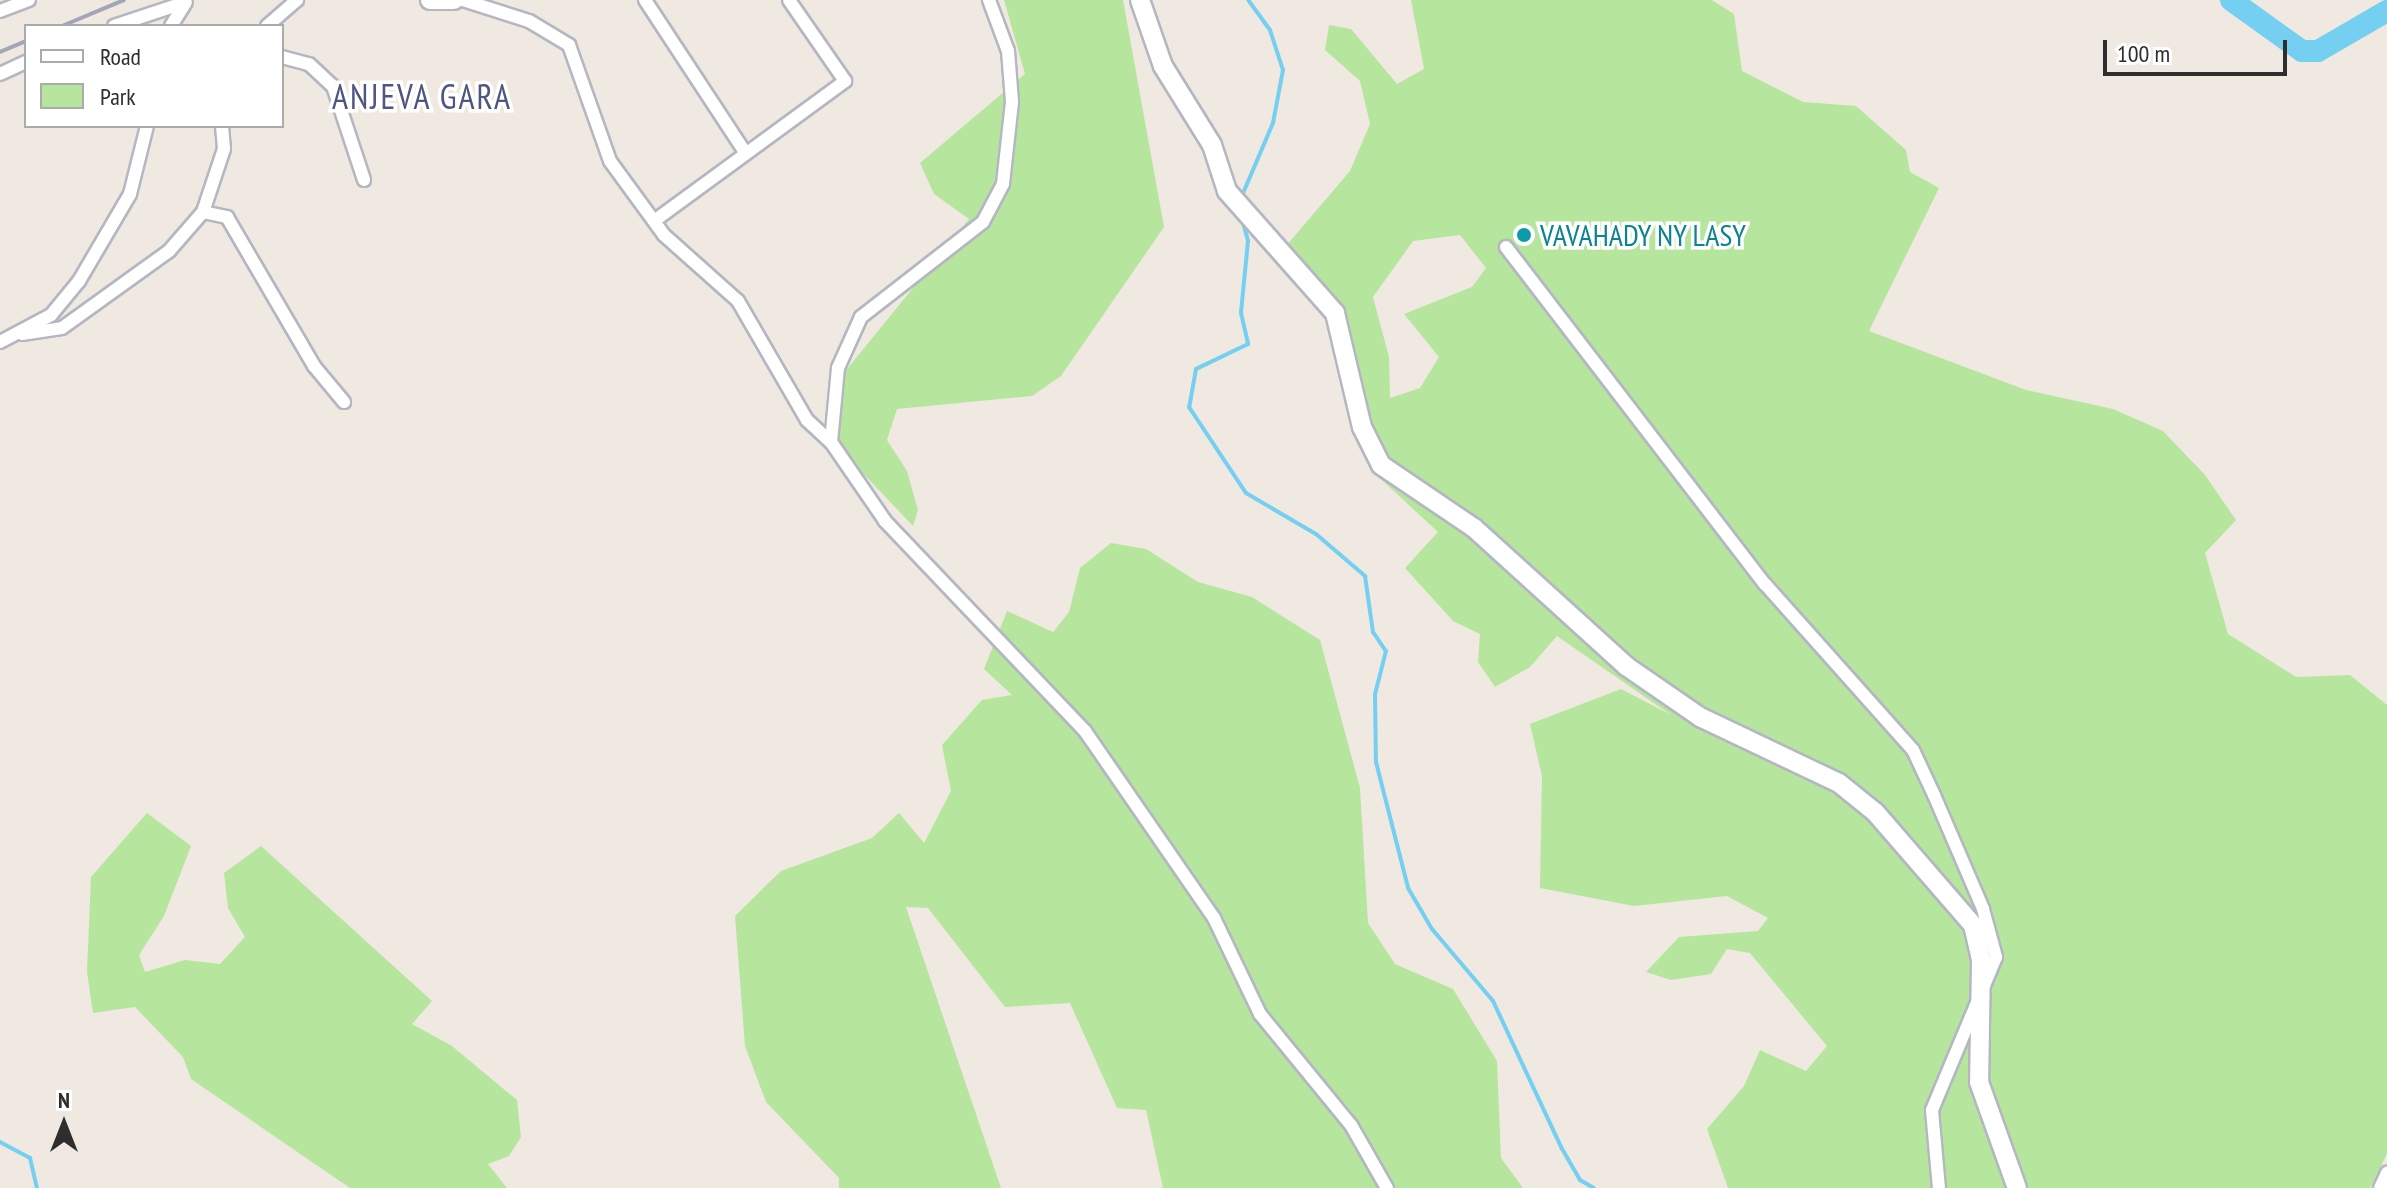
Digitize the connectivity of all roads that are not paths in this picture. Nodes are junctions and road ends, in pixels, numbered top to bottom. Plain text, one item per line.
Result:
1 (29, 0) edge
2 (297, 0) edge
3 (430, 0) edge
4 (454, 0) edge
5 (463, 0) edge
6 (645, 0) edge
7 (789, 0) edge
8 (989, 0) edge
9 (1140, 0) edge
10 (186, 2) edge
11 (0, 11) edge
12 (120, 24) edge
13 (172, 24) edge
14 (269, 24) edge
15 (284, 58) edge
16 (24, 63) edge
17 (0, 74) edge
18 (147, 128) edge
19 (222, 128) edge
20 (744, 151) junction
21 (364, 180) dead end
22 (203, 212) junction
23 (654, 221) junction
24 (1506, 247) dead end
25 (22, 334) junction
26 (0, 342) edge
27 (344, 402) dead end
28 (831, 442) junction
29 (1981, 993) junction
30 (2387, 1173) edge
31 (1387, 1188) edge
32 (1939, 1188) edge
33 (2017, 1188) edge
34 (2380, 1188) edge

1 - 11 street
2 - 14 street
3 - 4 street
5 - 23 street
6 - 20 street
7 - 20 street
8 - 28 street
9 - 29 street
10 - 12 street
10 - 13 street
15 - 21 street
16 - 17 street
18 - 25 street
19 - 22 street
20 - 23 street
22 - 25 street
22 - 27 street
23 - 28 street
24 - 29 street
25 - 26 street
28 - 31 street
29 - 32 street
29 - 33 street
30 - 34 street

